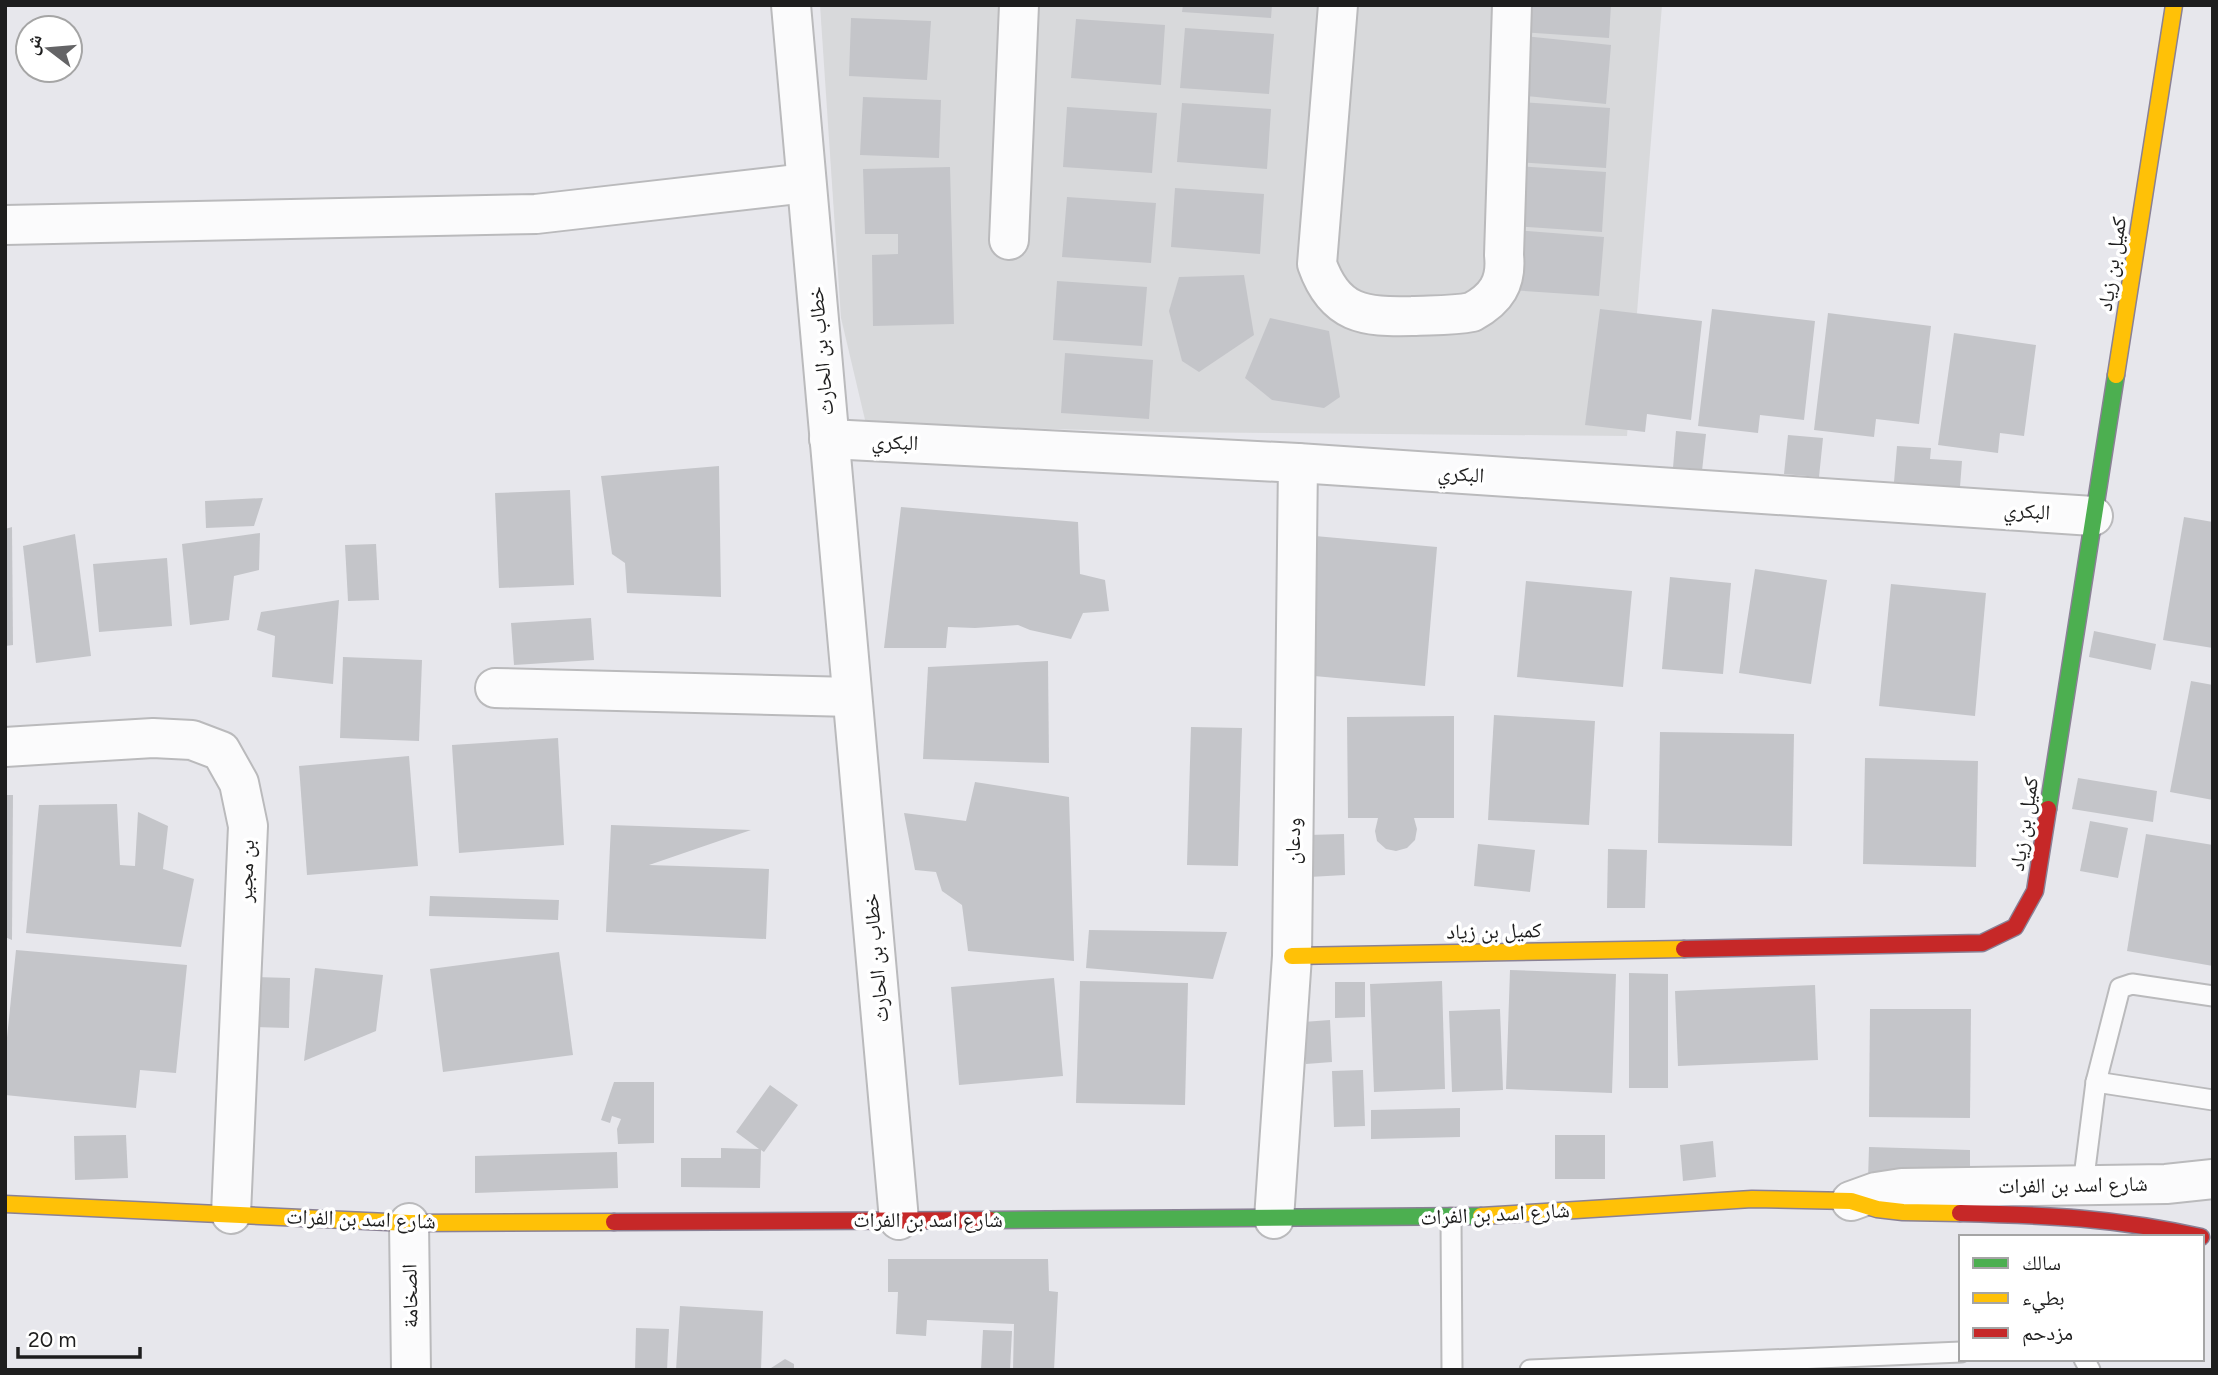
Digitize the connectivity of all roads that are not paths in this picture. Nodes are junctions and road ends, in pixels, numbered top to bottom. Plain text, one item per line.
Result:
1 (790, 5) edge
2 (1018, 5) edge
3 (1338, 5) edge
4 (1512, 5) edge
5 (2174, 5) edge
6 (806, 183) junction
7 (5, 225) edge
8 (1009, 240) dead end
9 (829, 439) junction
10 (1298, 463) junction
11 (2093, 516) junction
12 (495, 688) dead end
13 (852, 697) junction
14 (5, 747) edge
15 (1292, 956) junction
16 (2213, 996) edge
17 (2096, 1082) junction
18 (2213, 1100) edge
19 (2213, 1179) edge
20 (2082, 1185) junction
21 (1851, 1201) junction
22 (5, 1204) edge
23 (231, 1214) junction
24 (1451, 1218) junction
25 (899, 1220) junction
26 (1274, 1220) junction
27 (409, 1223) junction
28 (2193, 1235) edge
29 (1959, 1352) edge
30 (411, 1370) edge
31 (1452, 1370) edge
32 (1530, 1370) edge

1 - 6 street, خطاب بن الحارث
2 - 8 street
3 - 4 street
5 - 11 street, كميل بن زياد
6 - 7 street
6 - 9 street, خطاب بن الحارث
9 - 10 street, البكري
9 - 13 street, خطاب بن الحارث
10 - 11 street, البكري
10 - 15 street, ودعان
11 - 15 street, كميل بن زياد
12 - 13 street
13 - 25 street, خطاب بن الحارث
14 - 23 street, بن مجير
15 - 26 street, ودعان
16 - 17 lane
17 - 18 lane
17 - 20 lane
19 - 20 street, شارع اسد بن الفرات
20 - 21 street, شارع اسد بن الفرات
21 - 24 street, شارع اسد بن الفرات
21 - 28 street, شارع اسد بن الفرات
22 - 23 street, شارع اسد بن الفرات
23 - 27 street, شارع اسد بن الفرات
24 - 26 street, شارع اسد بن الفرات
24 - 31 lane
25 - 26 street, شارع اسد بن الفرات
25 - 27 street, شارع اسد بن الفرات
27 - 30 street, الصخامة
29 - 32 lane

